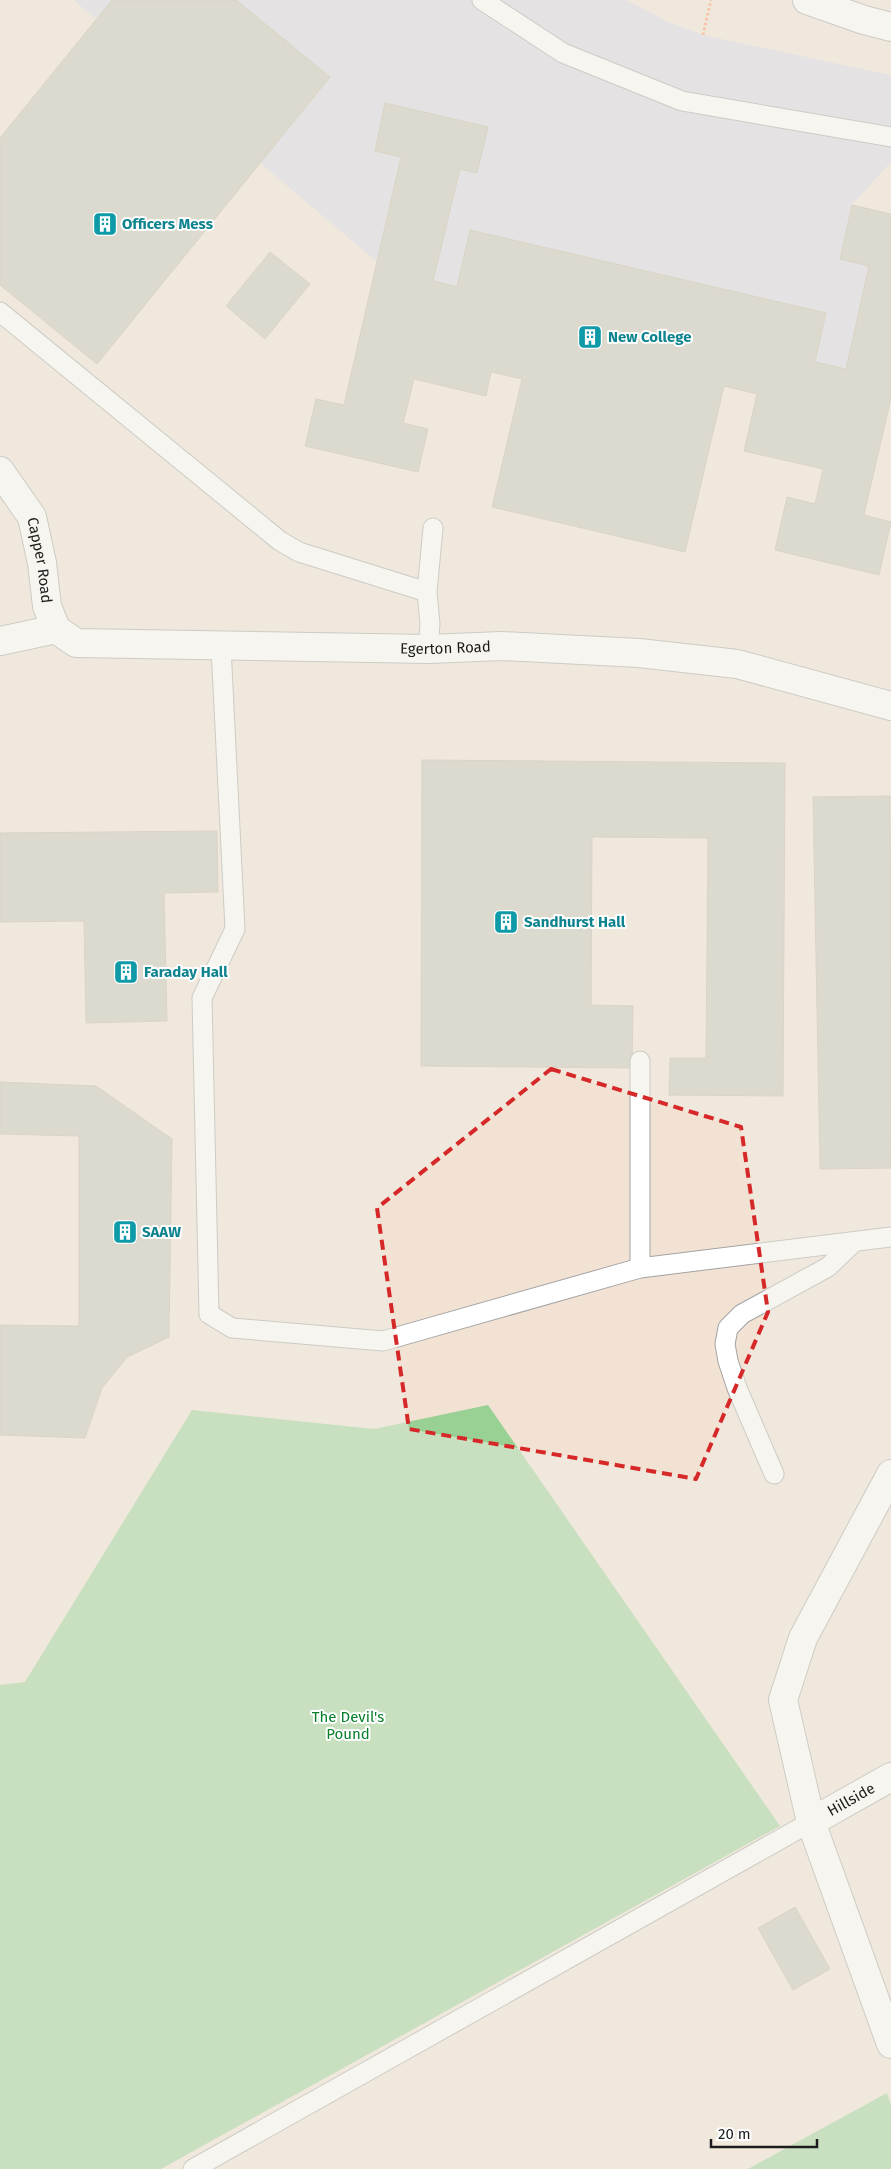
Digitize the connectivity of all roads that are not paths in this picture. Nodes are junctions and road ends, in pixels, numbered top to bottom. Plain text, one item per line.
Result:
1 (482, 0) edge
2 (807, 0) edge
3 (891, 27) edge
4 (891, 137) edge
5 (0, 312) edge
6 (0, 471) edge
7 (433, 528) dead end
8 (427, 592) junction
9 (56, 629) junction
10 (0, 641) edge
11 (221, 647) junction
12 (428, 649) junction
13 (891, 706) edge
14 (640, 1061) dead end
15 (891, 1237) edge
16 (853, 1243) junction
17 (640, 1268) junction
18 (774, 1474) dead end
19 (891, 1474) edge
20 (891, 1777) edge
21 (811, 1822) junction
22 (891, 2044) edge
23 (193, 2169) edge

1 - 4 lane
2 - 3 street
5 - 8 lane
6 - 9 street, Capper Road
7 - 8 lane
8 - 12 lane
9 - 10 street
9 - 11 street, Egerton Road
11 - 12 street, Egerton Road
11 - 17 lane
12 - 13 street, Egerton Road
14 - 17 lane
15 - 16 lane
16 - 17 lane
16 - 18 lane
19 - 21 street
20 - 21 street, Hillside
21 - 22 street
21 - 23 lane

